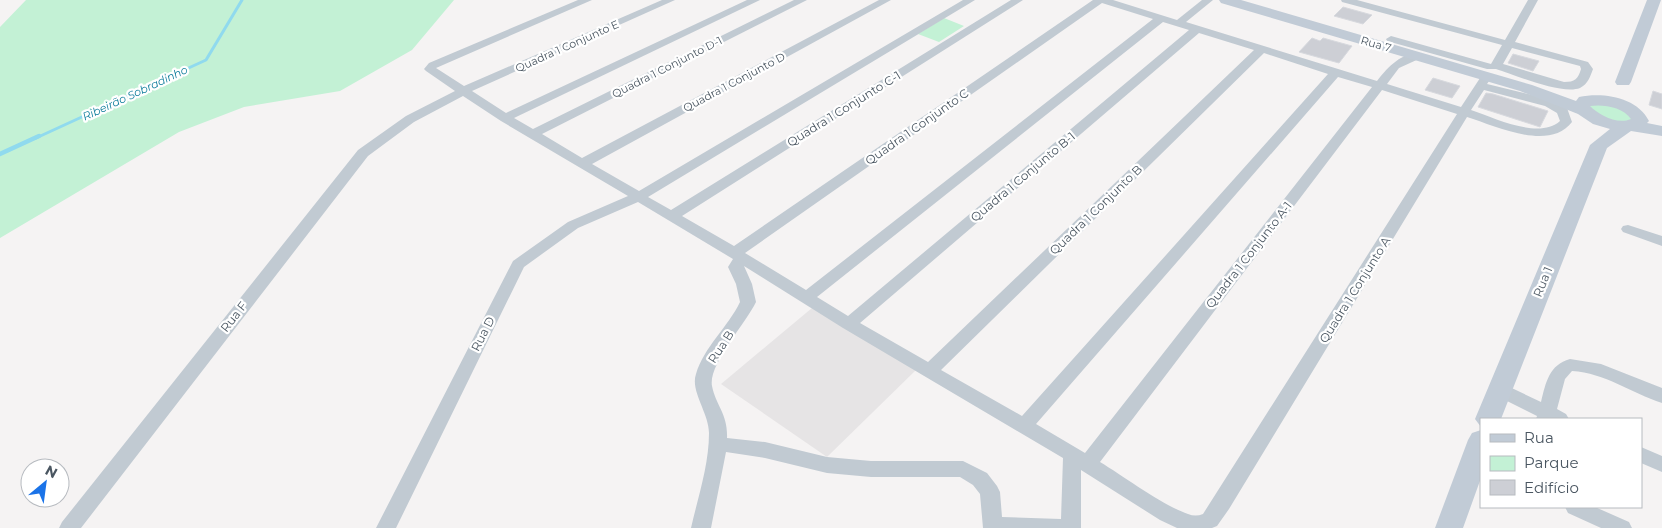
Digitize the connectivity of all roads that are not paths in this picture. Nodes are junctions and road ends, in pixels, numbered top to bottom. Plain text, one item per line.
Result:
1 (587, 0) edge
2 (670, 0) edge
3 (755, 0) edge
4 (802, 0) edge
5 (886, 0) edge
6 (970, 0) edge
7 (1018, 0) edge
8 (1101, 0) edge
9 (1208, 0) edge
10 (1226, 0) edge
11 (1346, 0) edge
12 (1533, 0) edge
13 (1654, 0) edge
14 (1161, 18) junction
15 (1179, 23) junction
16 (1197, 29) junction
17 (1397, 32) junction
18 (1508, 44) junction
19 (1262, 49) junction
20 (1417, 56) junction
21 (1336, 72) junction
22 (1487, 76) junction
23 (1623, 82) junction
24 (1380, 86) junction
25 (463, 91) junction
26 (1590, 106) junction
27 (1465, 113) junction
28 (505, 118) junction
29 (410, 119) joint
30 (1632, 119) junction
31 (1662, 124) edge
32 (1662, 131) edge
33 (533, 134) junction
34 (1599, 145) junction
35 (583, 163) junction
36 (638, 197) junction
37 (670, 217) junction
38 (1628, 229) dead end
39 (1662, 241) edge
40 (738, 255) junction
41 (806, 297) junction
42 (849, 324) junction
43 (929, 371) junction
44 (1499, 389) junction
45 (1662, 396) edge
46 (1551, 417) edge
47 (1488, 418) edge
48 (1024, 426) junction
49 (1480, 443) edge
50 (718, 444) junction
51 (1642, 455) edge
52 (1080, 459) junction
53 (1662, 464) edge
54 (1577, 508) edge
55 (993, 527) edge
56 (69, 528) edge
57 (386, 528) edge
58 (701, 528) edge
59 (1064, 528) edge
60 (1071, 528) edge
61 (1449, 528) edge
62 (1622, 528) edge

1 - 25 street, Quadra 1 Conjunto A
2 - 25 street, Quadra 1 Conjunto E
3 - 28 street, Quadra 1 Conjunto D-1
4 - 33 street, Quadra 1 Conjunto D-1
5 - 35 street, Quadra 1 Conjunto D
6 - 36 street
7 - 37 street, Quadra 1 Conjunto C-1
8 - 14 street
8 - 40 street, Quadra 1 Conjunto C
9 - 15 street
10 - 17 main road, Rua 7
11 - 17 street
12 - 18 street, Quadra 1 Conjunto A
13 - 23 main road
14 - 15 street
14 - 41 street
15 - 16 street
16 - 19 street
16 - 42 street, Quadra 1 Conjunto B-1
17 - 18 street
17 - 20 main road, Rua 7
17 - 22 street
18 - 22 street, Quadra 1 Conjunto A
18 - 22 street
19 - 21 street
19 - 43 street, Quadra 1 Conjunto B
20 - 22 main road, Rua 7
20 - 24 street, Quadra 1 Conjunto A-1
21 - 24 street
21 - 48 street
22 - 26 main road, Rua 7
22 - 27 street, Quadra 1 Conjunto A
22 - 27 street
23 - 26 main road
23 - 30 main road
24 - 27 street
24 - 52 street, Quadra 1 Conjunto A-1
25 - 28 street, Quadra 1 Conjunto A
25 - 29 street, Quadra 1 Conjunto E
26 - 30 main road, Rua 7
26 - 34 main road
27 - 52 street, Quadra 1 Conjunto A
28 - 33 street, Quadra 1 Conjunto A
29 - 56 street, Rua F
30 - 31 main road
30 - 32 main road
30 - 34 main road
33 - 35 street, Quadra 1 Conjunto A
34 - 44 main road, Rua 1
35 - 36 street, Quadra 1 Conjunto A
36 - 37 street, Quadra 1 Conjunto A
36 - 57 street, Rua D
37 - 40 street, Quadra 1 Conjunto A
38 - 39 street
40 - 41 street, Quadra 1 Conjunto A
40 - 50 street, Rua B
41 - 42 street, Quadra 1 Conjunto A
42 - 43 street, Quadra 1 Conjunto A
43 - 48 street, Quadra 1 Conjunto A
44 - 46 street
44 - 47 main road, Rua 1
45 - 46 street
48 - 52 street, Quadra 1 Conjunto A
49 - 61 main road
50 - 55 street
50 - 58 street, Rua B
51 - 53 street
52 - 60 street
54 - 62 street
55 - 59 street

